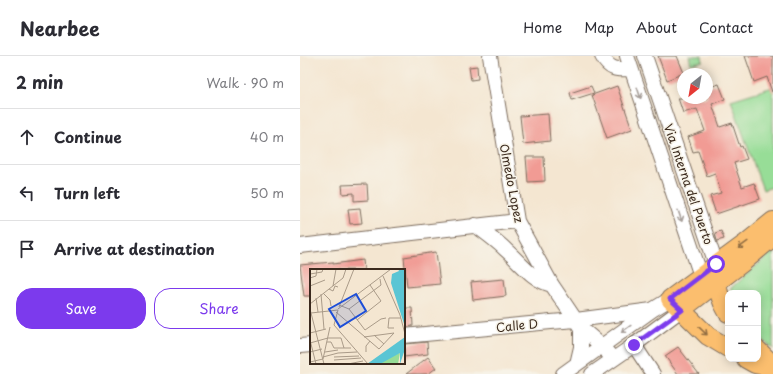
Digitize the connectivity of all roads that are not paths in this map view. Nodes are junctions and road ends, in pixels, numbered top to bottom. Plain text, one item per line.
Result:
1 (490, 56) edge
2 (602, 56) edge
3 (645, 56) edge
4 (629, 62) edge
5 (680, 158) junction
6 (662, 163) junction
7 (516, 221) junction
8 (773, 221) edge
9 (475, 226) junction
10 (773, 236) edge
11 (300, 246) edge
12 (716, 264) junction
13 (707, 284) junction
14 (552, 285) junction
15 (676, 305) junction
16 (725, 308) edge
17 (652, 310) junction
18 (578, 324) junction
19 (405, 336) edge
20 (310, 345) edge
21 (634, 345) junction
22 (300, 346) edge
23 (602, 346) junction
24 (725, 346) edge
25 (761, 353) edge
26 (612, 359) junction
27 (751, 362) edge
28 (577, 364) junction
29 (773, 367) edge
30 (563, 374) edge
31 (592, 374) edge
32 (653, 374) edge

1 - 7 street, Olmedo Lopez
2 - 4 street
3 - 5 street, Via Interna del Puerto
4 -> 6 street, Via Interna del Puerto
5 - 6 street
5 - 12 street, Via Interna del Puerto
6 -> 13 street, Via Interna del Puerto
7 - 9 street
7 - 14 street, Olmedo Lopez
8 -> 12 main road
9 - 11 street
9 - 14 street
10 - 13 main road
12 - 13 main road, Via Interna del Puerto
13 - 15 main road
13 - 16 main road, Via Interna del Puerto
14 - 18 street, Olmedo Lopez
15 - 17 street
15 - 21 street
15 -> 24 main road
17 - 18 street, Calle D
17 -> 23 street
18 - 19 street, Calle D
18 - 23 street
18 - 28 street
20 - 22 street
21 - 26 street
21 - 32 street
23 - 26 street
23 - 28 street
25 - 29 main road
26 - 31 street
27 - 29 main road
28 - 30 street

